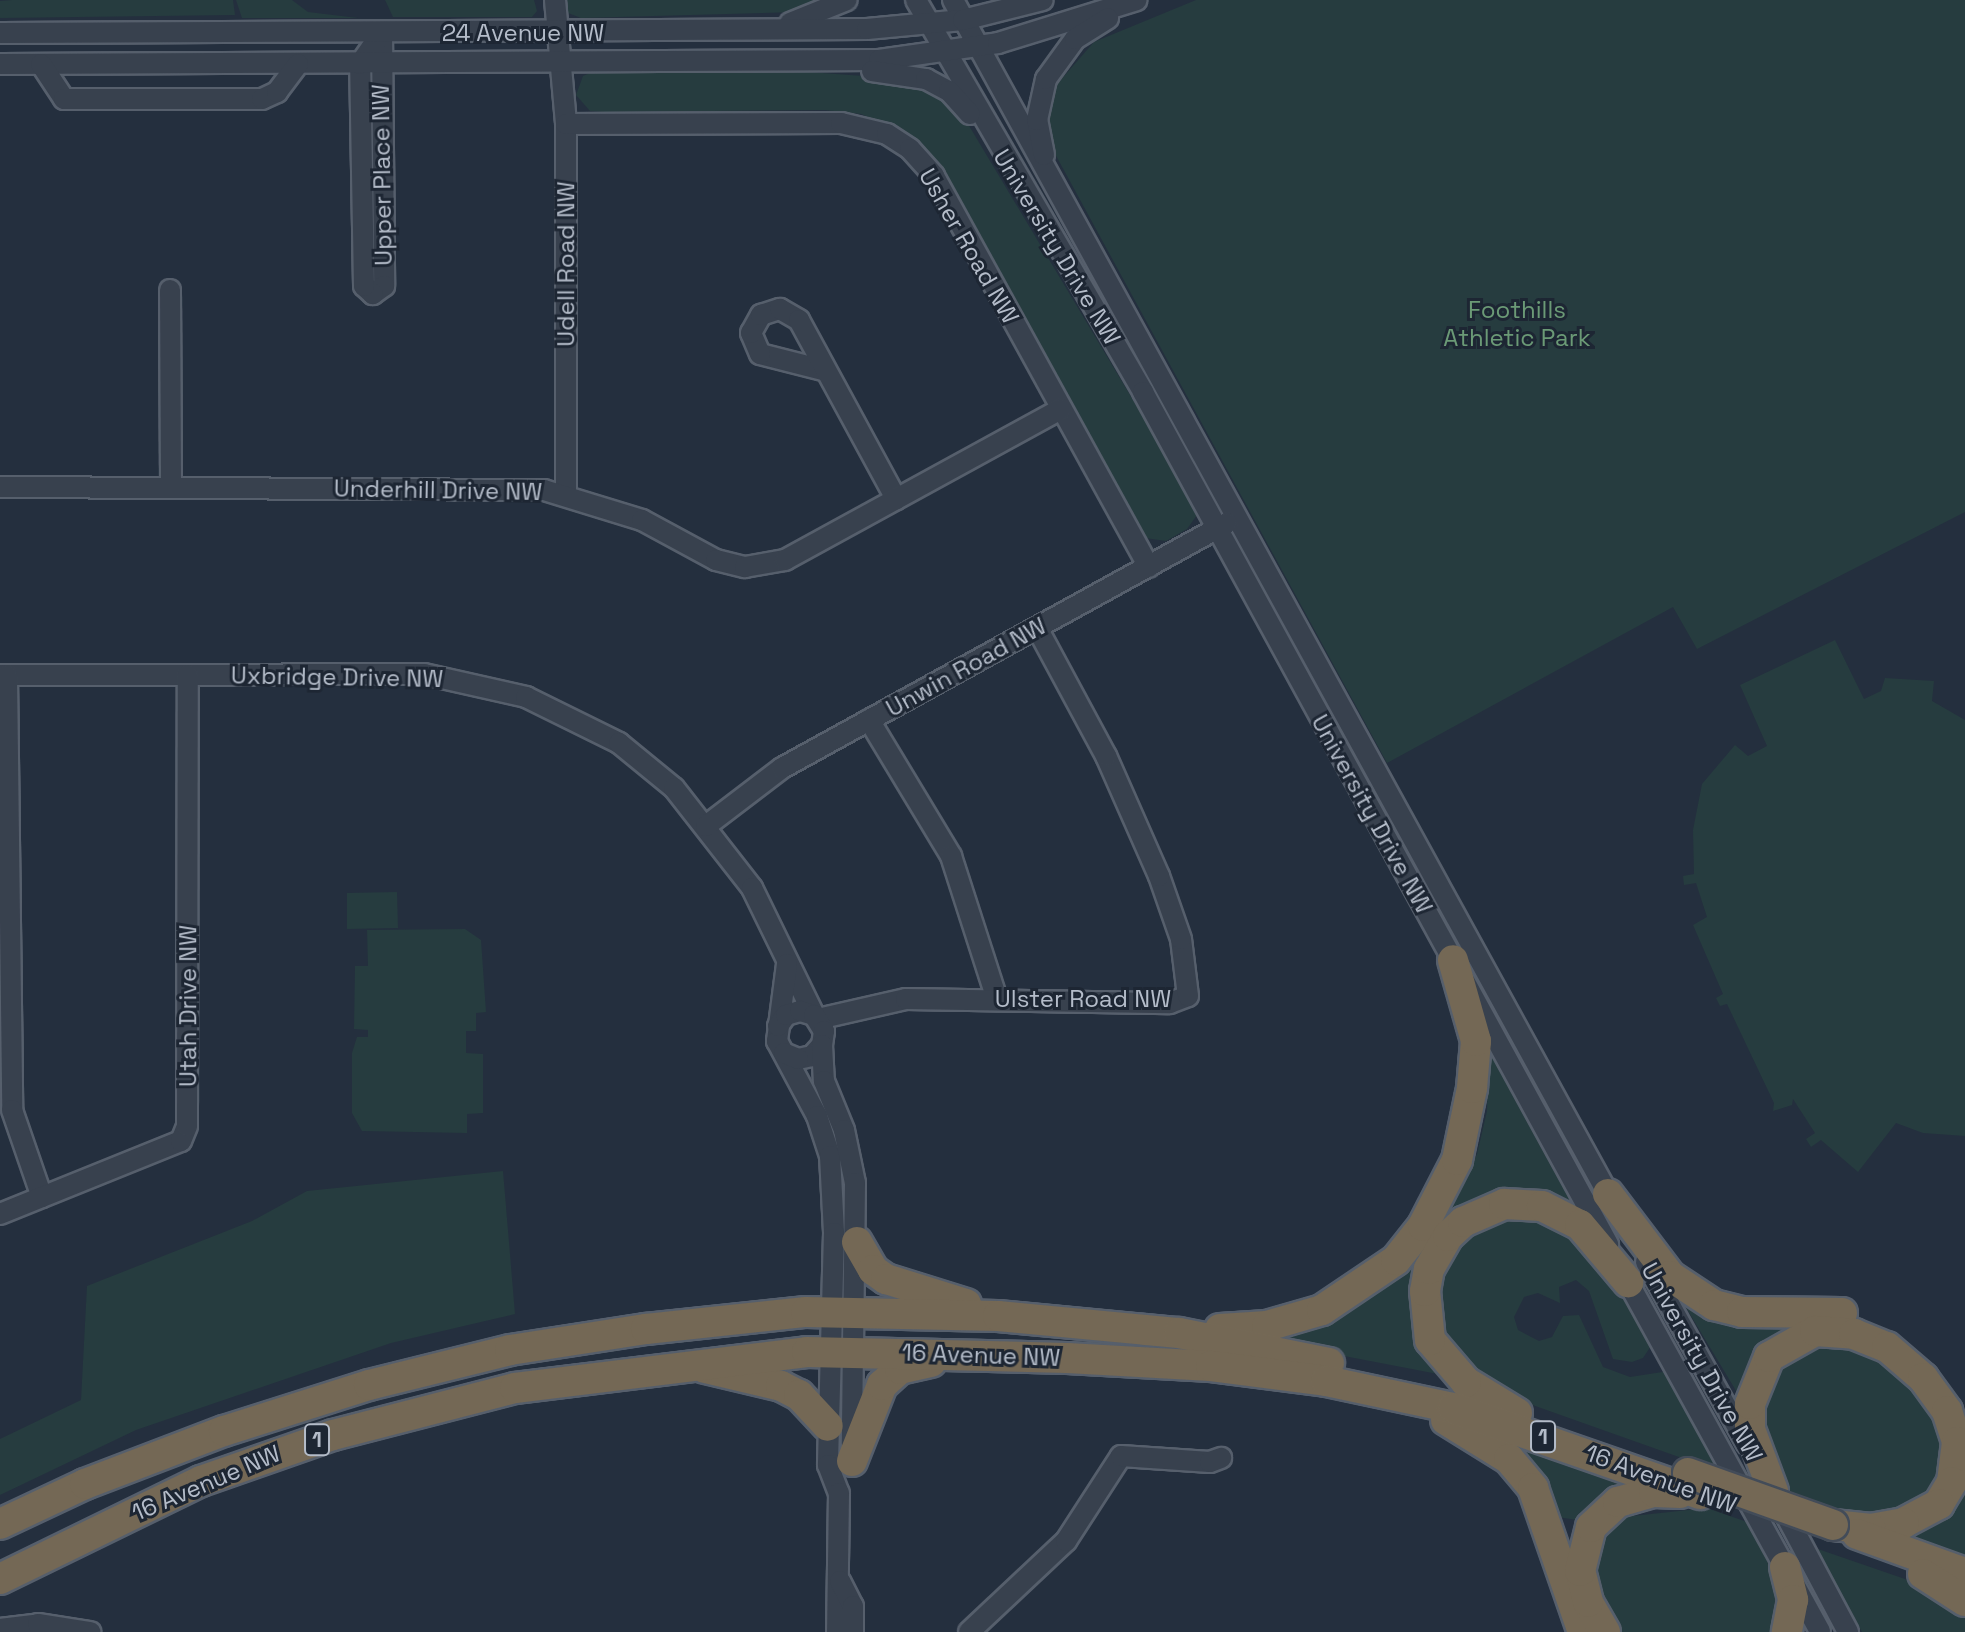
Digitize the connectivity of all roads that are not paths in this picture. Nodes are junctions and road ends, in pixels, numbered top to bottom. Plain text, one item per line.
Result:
1 (555, 0) edge
2 (847, 0) edge
3 (916, 0) edge
4 (953, 0) edge
5 (1043, 0) edge
6 (1140, 0) edge
7 (963, 20) junction
8 (930, 24) junction
9 (771, 31) junction
10 (382, 32) junction
11 (0, 33) edge
12 (560, 34) junction
13 (978, 46) junction
14 (945, 52) junction
15 (769, 63) junction
16 (0, 64) edge
17 (41, 64) junction
18 (298, 64) junction
19 (360, 64) junction
20 (381, 64) junction
21 (562, 64) junction
22 (566, 124) junction
23 (994, 141) junction
24 (1049, 179) junction
25 (170, 290) dead end
26 (823, 370) dead end
27 (1061, 409) junction
28 (0, 487) edge
29 (171, 487) junction
30 (566, 494) junction
31 (896, 499) junction
32 (1235, 519) junction
33 (1216, 529) junction
34 (1149, 567) junction
35 (1037, 628) junction
36 (4, 675) edge
37 (188, 675) junction
38 (869, 720) junction
39 (706, 826) junction
40 (4, 866) edge
41 (1453, 960) junction
42 (787, 964) junction
43 (997, 999) junction
44 (816, 1017) junction
45 (778, 1026) junction
46 (822, 1045) junction
47 (784, 1053) junction
48 (1608, 1194) junction
49 (42, 1197) junction
50 (0, 1214) edge
51 (857, 1242) junction
52 (1628, 1282) junction
53 (998, 1316) junction
54 (840, 1332) junction
55 (1179, 1333) junction
56 (968, 1352) junction
57 (655, 1367) junction
58 (1382, 1392) junction
59 (1965, 1404) edge
60 (1517, 1413) junction
61 (828, 1426) junction
62 (1221, 1458) dead end
63 (852, 1461) junction
64 (201, 1481) junction
65 (1694, 1483) junction
66 (1773, 1491) junction
67 (839, 1493) junction
68 (0, 1524) edge
69 (1838, 1535) junction
70 (1785, 1567) junction
71 (1965, 1573) edge
72 (1923, 1574) junction
73 (0, 1579) edge
74 (840, 1581) junction
75 (1965, 1589) edge
76 (1965, 1601) edge
77 (0, 1629) edge
78 (90, 1632) edge
79 (837, 1632) edge
80 (853, 1632) edge
81 (969, 1632) edge
82 (1583, 1632) edge
83 (1605, 1632) edge
84 (1787, 1632) edge
85 (1820, 1632) edge
86 (1848, 1632) edge

1 - 12 street, Udell Road NW
2 - 9 street
3 - 8 street, University Drive NW
4 - 7 street, University Drive NW
5 - 7 street, 24 Avenue NW
6 - 13 street, 24 Avenue NW
6 - 24 street
7 - 8 street, 24 Avenue NW
7 - 13 street, University Drive NW
8 - 9 street, 24 Avenue NW
8 - 14 street, University Drive NW
9 - 12 street, 24 Avenue NW
10 - 11 street, 24 Avenue NW
10 - 12 street, 24 Avenue NW
10 - 19 street, Upper Place NW
10 - 20 street, Upper Place NW
12 - 21 street, Udell Road NW
13 - 14 street, 24 Avenue NW
13 - 24 street, University Drive NW
14 - 15 street, 24 Avenue NW
14 - 23 street, University Drive NW
15 - 21 street, 24 Avenue NW
15 - 23 street
16 - 17 street, 24 Avenue NW
17 - 18 street, 24 Avenue NW
17 - 18 street
18 - 19 street, 24 Avenue NW
19 - 20 street, 24 Avenue NW
19 - 20 street, Upper Place NW
20 - 21 street, 24 Avenue NW
21 - 22 street, Udell Road NW
22 - 27 street, Usher Road NW
22 - 30 street, Udell Road NW
23 - 33 street, University Drive NW
24 - 32 street, University Drive NW
25 - 29 street
26 - 31 street
27 - 31 street, Underhill Drive NW
27 - 34 street, Usher Road NW
28 - 29 street, Underhill Drive NW
29 - 30 street, Underhill Drive NW
30 - 31 street, Underhill Drive NW
32 - 33 street, Unwin Road NW
32 - 48 street, University Drive NW
33 - 34 street, Unwin Road NW
33 - 41 street, University Drive NW
34 - 35 street, Unwin Road NW
35 - 38 street, Unwin Road NW
35 - 43 street, Ulster Road NW
36 - 37 street, Uxbridge Drive NW
36 - 40 street
37 - 39 street, Uxbridge Drive NW
37 - 49 street, Utah Drive NW
38 - 39 street, Unwin Road NW
38 - 43 street
39 - 42 street, Uxbridge Drive NW
40 - 49 street
41 - 52 street, University Drive NW
41 - 55 highway
42 - 44 street, Uxbridge Drive NW
42 - 45 street
43 - 44 street, Ulster Road NW
44 - 45 street
44 - 46 street
45 - 47 street
46 - 47 street
46 - 51 street
47 - 54 street
48 - 59 highway
48 - 66 street, University Drive NW
49 - 50 street, Utah Drive NW
51 - 53 highway
51 - 54 street
52 - 60 highway
52 - 70 street, University Drive NW
53 - 54 highway, 16 Avenue NW / 1
53 - 55 highway, 16 Avenue NW / 1
54 - 56 highway, 16 Avenue NW / 1
54 - 57 highway, 16 Avenue NW / 1
54 - 61 street
54 - 63 street
54 - 64 highway
54 - 68 highway, 16 Avenue NW / 1
55 - 60 highway, 16 Avenue NW / 1
56 - 58 highway, 16 Avenue NW / 1
56 - 63 highway
57 - 61 highway
57 - 64 highway, 16 Avenue NW / 1
58 - 65 highway, 16 Avenue NW / 1
58 - 82 highway
60 - 65 highway, 16 Avenue NW / 1
61 - 67 street
62 - 81 street
63 - 67 street
64 - 73 highway, 16 Avenue NW / 1
65 - 69 highway, 16 Avenue NW / 1, bridge
65 - 83 highway
66 - 69 highway
66 - 86 street, University Drive NW
67 - 74 street
69 - 71 highway, 16 Avenue NW / 1
69 - 72 highway, 16 Avenue NW / 1
70 - 84 highway
70 - 85 street, University Drive NW
72 - 75 highway, 16 Avenue NW / 1
72 - 76 highway
74 - 79 street
74 - 80 street
77 - 78 street

